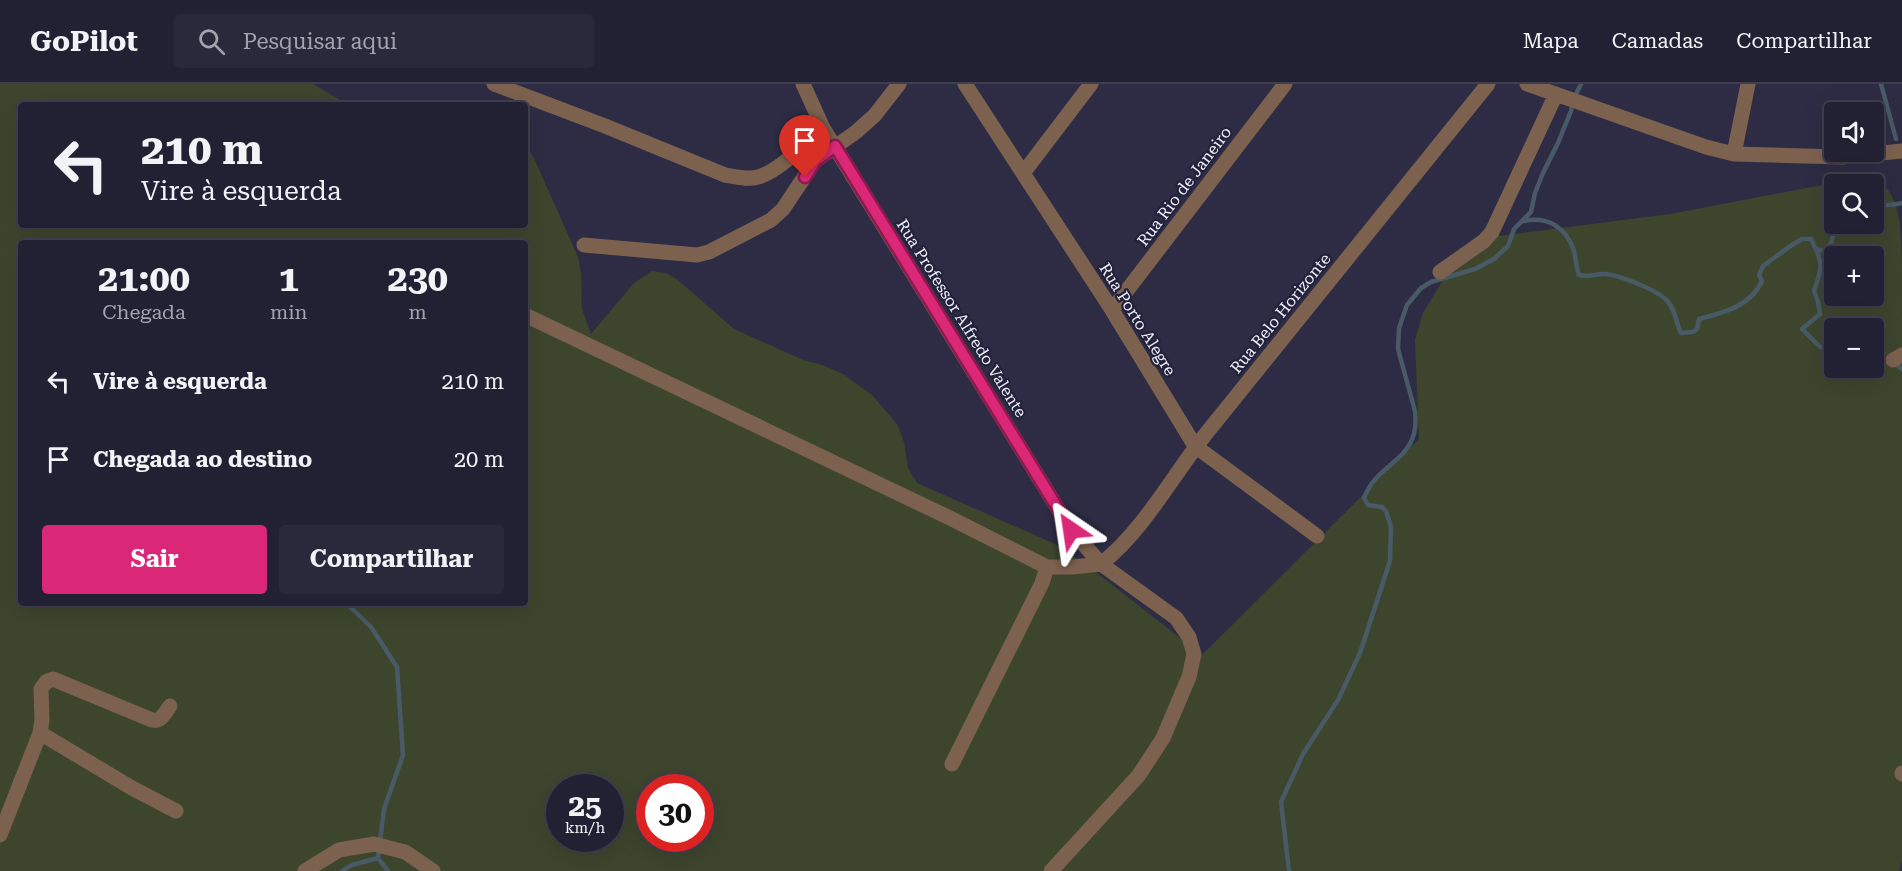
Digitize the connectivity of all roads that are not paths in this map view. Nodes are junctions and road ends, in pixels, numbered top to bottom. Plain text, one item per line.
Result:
1 (494, 84) edge
2 (802, 84) edge
3 (899, 84) edge
4 (965, 84) edge
5 (1092, 84) edge
6 (1285, 84) edge
7 (1488, 84) edge
8 (1527, 84) edge
9 (1748, 84) edge
10 (1556, 94) junction
11 (823, 128) junction
12 (835, 146) junction
13 (1902, 151) edge
14 (1734, 154) junction
15 (1024, 172) junction
16 (584, 246) dead end
17 (1440, 272) dead end
18 (1112, 310) junction
19 (528, 316) edge
20 (1195, 446) junction
21 (1317, 536) dead end
22 (1101, 564) junction
23 (1047, 567) junction
24 (170, 706) dead end
25 (40, 733) junction
26 (952, 764) dead end
27 (176, 811) dead end
28 (0, 835) edge
29 (304, 871) edge
30 (433, 871) edge
31 (1052, 871) edge

1 - 11 street
2 - 11 street, Rua Professor Alfredo Valente
3 - 12 street
4 - 15 street, Rua Porto Alegre
5 - 15 street
6 - 18 street, Rua Rio de Janeiro
7 - 20 street, Rua Belo Horizonte
8 - 10 street
9 - 14 street
10 - 14 street
10 - 17 street
11 - 12 street, Rua Professor Alfredo Valente
12 - 16 street
12 - 22 street, Rua Professor Alfredo Valente
13 - 14 street
15 - 18 street, Rua Porto Alegre
18 - 20 street, Rua Porto Alegre
19 - 23 street
20 - 21 street, Rua Porto Alegre
20 - 22 street, Rua Belo Horizonte
22 - 23 street
22 - 31 street, Rua Professor Alfredo Valente
23 - 26 street
24 - 25 street
25 - 27 street
25 - 28 street
29 - 30 street

